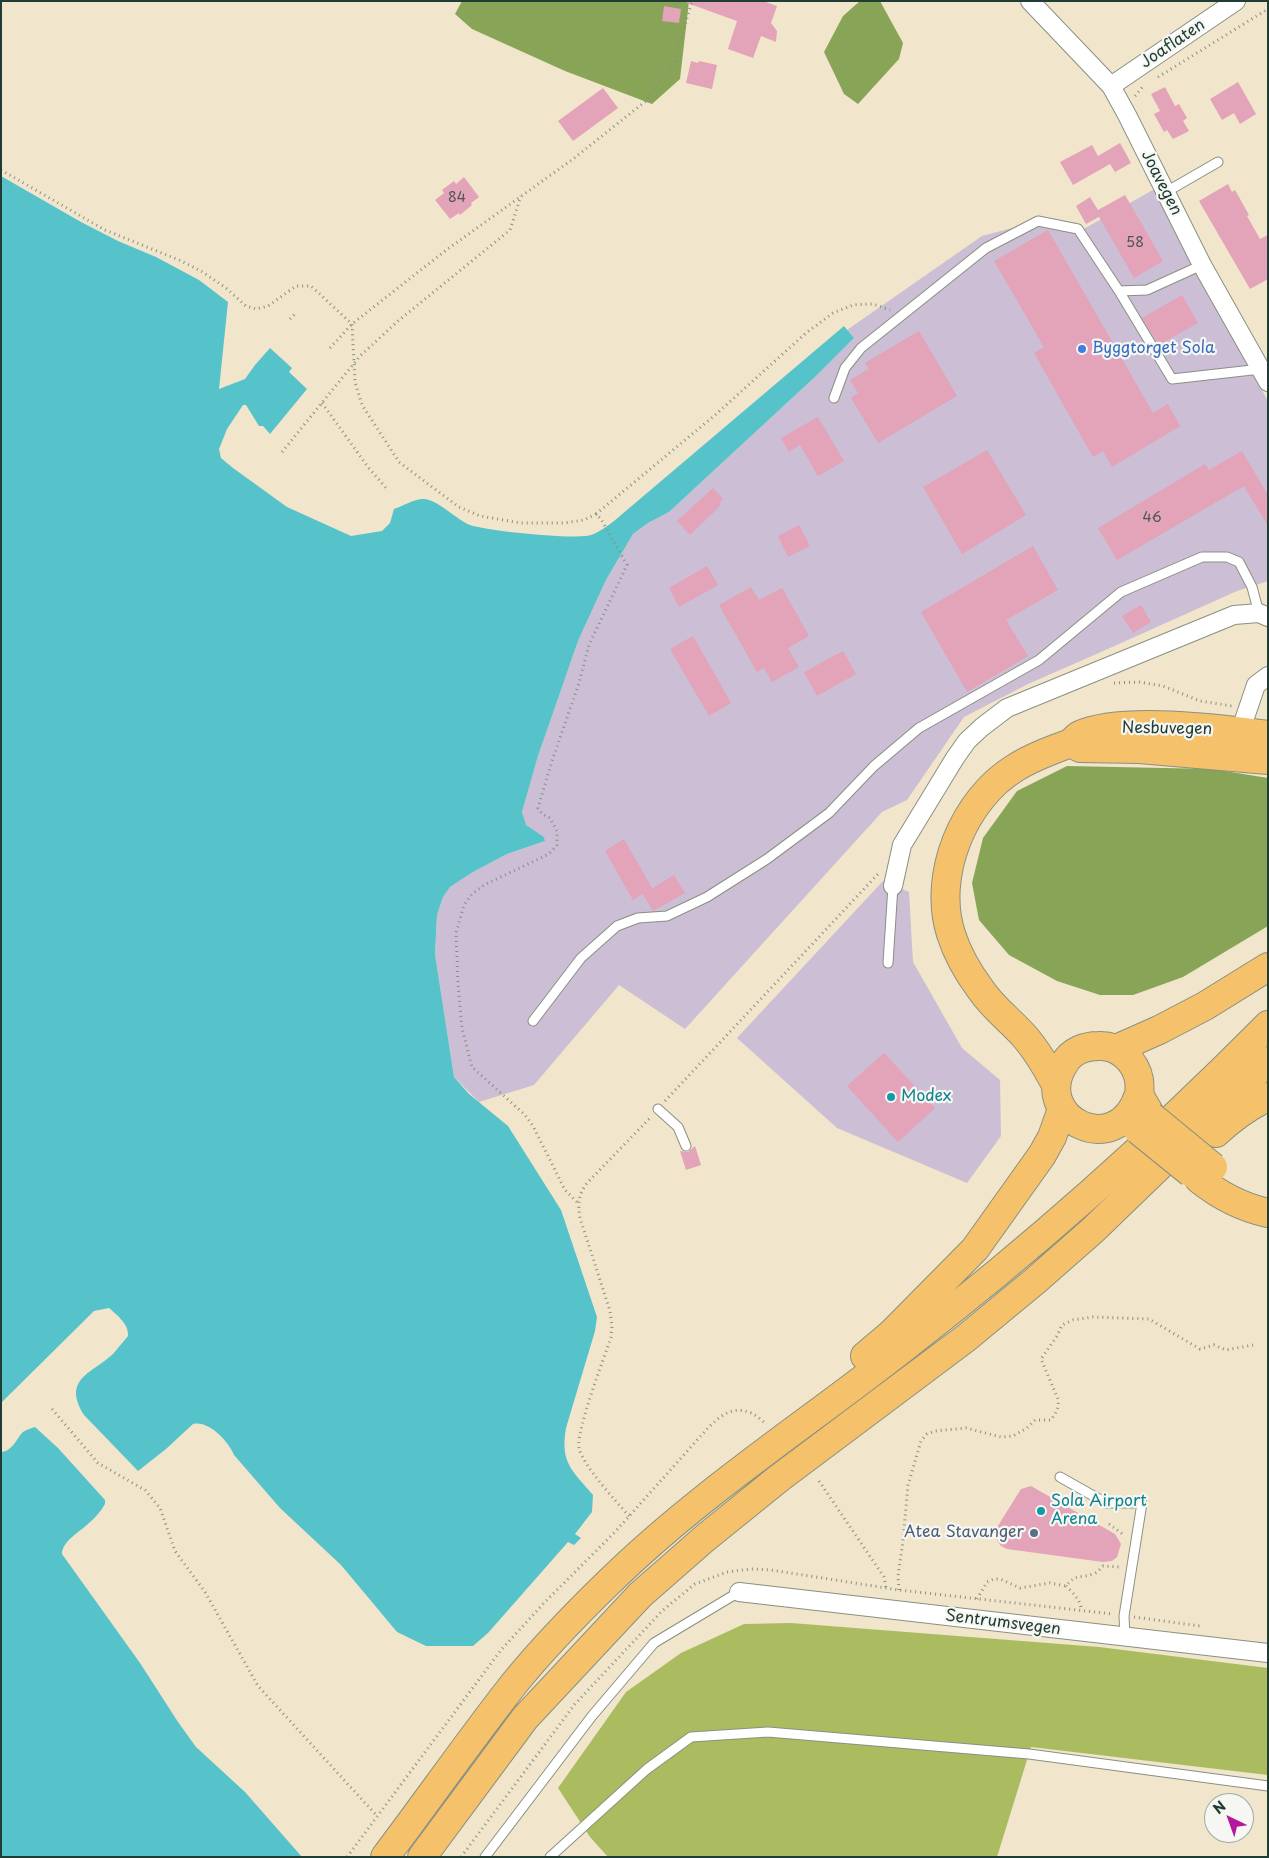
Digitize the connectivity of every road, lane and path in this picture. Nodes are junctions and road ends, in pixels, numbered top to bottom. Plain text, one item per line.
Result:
1 (692, 1) edge
2 (1030, 1) edge
3 (1236, 1) edge
4 (1111, 86) junction
5 (1218, 162) dead end
6 (1, 170) edge
7 (1166, 192) junction
8 (521, 195) junction
9 (1202, 265) junction
10 (1118, 291) junction
11 (297, 312) dead end
12 (905, 314) junction
13 (290, 319) dead end
14 (352, 324) junction
15 (330, 348) dead end
16 (354, 362) junction
17 (1264, 376) edge
18 (834, 398) dead end
19 (322, 403) junction
20 (282, 452) dead end
21 (386, 488) dead end
22 (596, 514) junction
23 (1264, 615) edge
24 (1268, 676) edge
25 (1240, 732) junction
26 (1268, 735) edge
27 (1071, 744) junction
28 (1263, 754) edge
29 (880, 872) dead end
30 (893, 886) joint
31 (888, 963) dead end
32 (1268, 967) edge
33 (1002, 1013) junction
34 (533, 1021) dead end
35 (1268, 1025) edge
36 (1116, 1049) junction
37 (1078, 1050) junction
38 (1268, 1061) edge
39 (1059, 1097) junction
40 (1268, 1097) edge
41 (658, 1109) junction
42 (1137, 1116) junction
43 (686, 1146) dead end
44 (1206, 1173) junction
45 (1268, 1194) edge
46 (578, 1202) junction
47 (1268, 1213) edge
48 (1093, 1230) junction
49 (1253, 1346) dead end
50 (52, 1409) dead end
51 (765, 1423) dead end
52 (1060, 1477) dead end
53 (819, 1481) dead end
54 (707, 1496) junction
55 (629, 1516) junction
56 (1123, 1567) dead end
57 (1066, 1586) junction
58 (899, 1590) junction
59 (739, 1592) joint
60 (977, 1599) junction
61 (1081, 1611) junction
62 (1124, 1616) junction
63 (1201, 1626) dead end
64 (1125, 1637) junction
65 (1268, 1653) edge
66 (1268, 1786) edge
67 (378, 1816) junction
68 (347, 1857) edge
69 (385, 1857) edge
70 (422, 1857) edge
71 (485, 1857) edge
72 (550, 1857) edge

1 - 8 path
2 - 4 street, Joavegen
3 - 4 street, Joaflaten
4 - 7 street, Joavegen
5 - 7 lane
6 - 14 path
7 - 9 street, Joavegen
8 - 14 path
8 - 16 path
9 - 10 lane
9 - 17 street, Joavegen
10 - 12 lane
10 - 17 lane
11 - 13 path
12 - 18 lane
12 - 22 path
14 - 15 path
14 - 16 path
16 - 19 path
16 - 22 path
19 - 20 path
19 - 21 path
22 - 46 path
23 - 30 street
23 - 34 lane
24 - 25 street
25 - 26 main road, Nesbuvegen
25 - 27 main road, Nesbuvegen
25 - 28 street
27 - 28 main road
27 - 33 main road, Nesbuvegen
29 - 41 path
30 - 31 lane
32 - 36 main road
33 - 37 main road
33 - 39 main road
35 - 54 main road
36 - 37 main road
36 - 42 main road
37 - 39 main road
38 - 48 main road
39 - 42 main road
39 - 54 main road
40 - 48 main road
41 - 43 lane
41 - 46 path
42 - 44 main road, bridge
44 - 45 main road
44 - 47 main road
46 - 55 path
48 - 70 main road
49 - 58 path
50 - 67 path
51 - 55 path
52 - 62 lane
53 - 58 path
54 - 69 main road
55 - 67 path
56 - 57 path
57 - 60 path
57 - 61 path
58 - 60 path
59 - 64 street, Sentrumsvegen
59 - 71 lane
60 - 61 path
61 - 62 path
62 - 63 path
62 - 64 lane
64 - 65 street, Sentrumsvegen
66 - 72 lane
67 - 68 path

